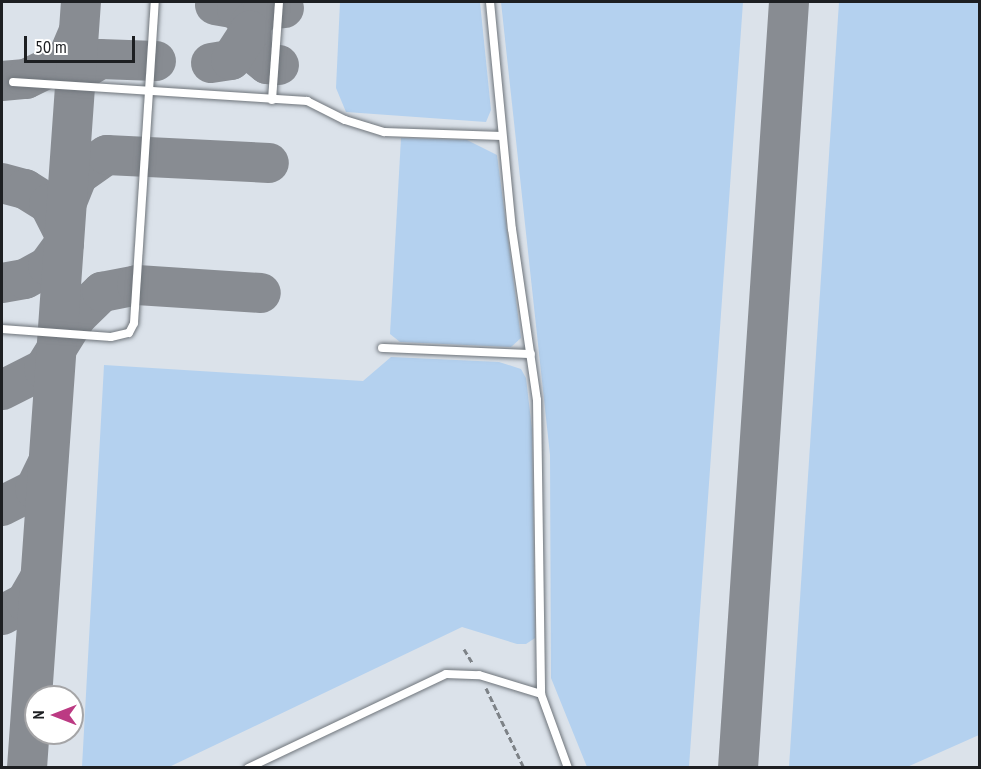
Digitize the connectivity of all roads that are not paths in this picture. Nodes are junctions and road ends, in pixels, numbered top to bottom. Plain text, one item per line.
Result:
1 (155, 2) edge
2 (279, 2) edge
3 (490, 2) edge
4 (13, 82) dead end
5 (149, 91) junction
6 (273, 100) junction
7 (502, 136) junction
8 (2, 329) edge
9 (382, 348) dead end
10 (531, 354) junction
11 (541, 694) junction
12 (248, 768) edge
13 (568, 768) edge

1 - 5 lane
2 - 6 lane
3 - 7 lane
4 - 5 lane
5 - 6 lane
5 - 8 lane
6 - 7 lane
7 - 10 lane
9 - 10 lane
10 - 11 lane
11 - 12 lane
11 - 13 lane

